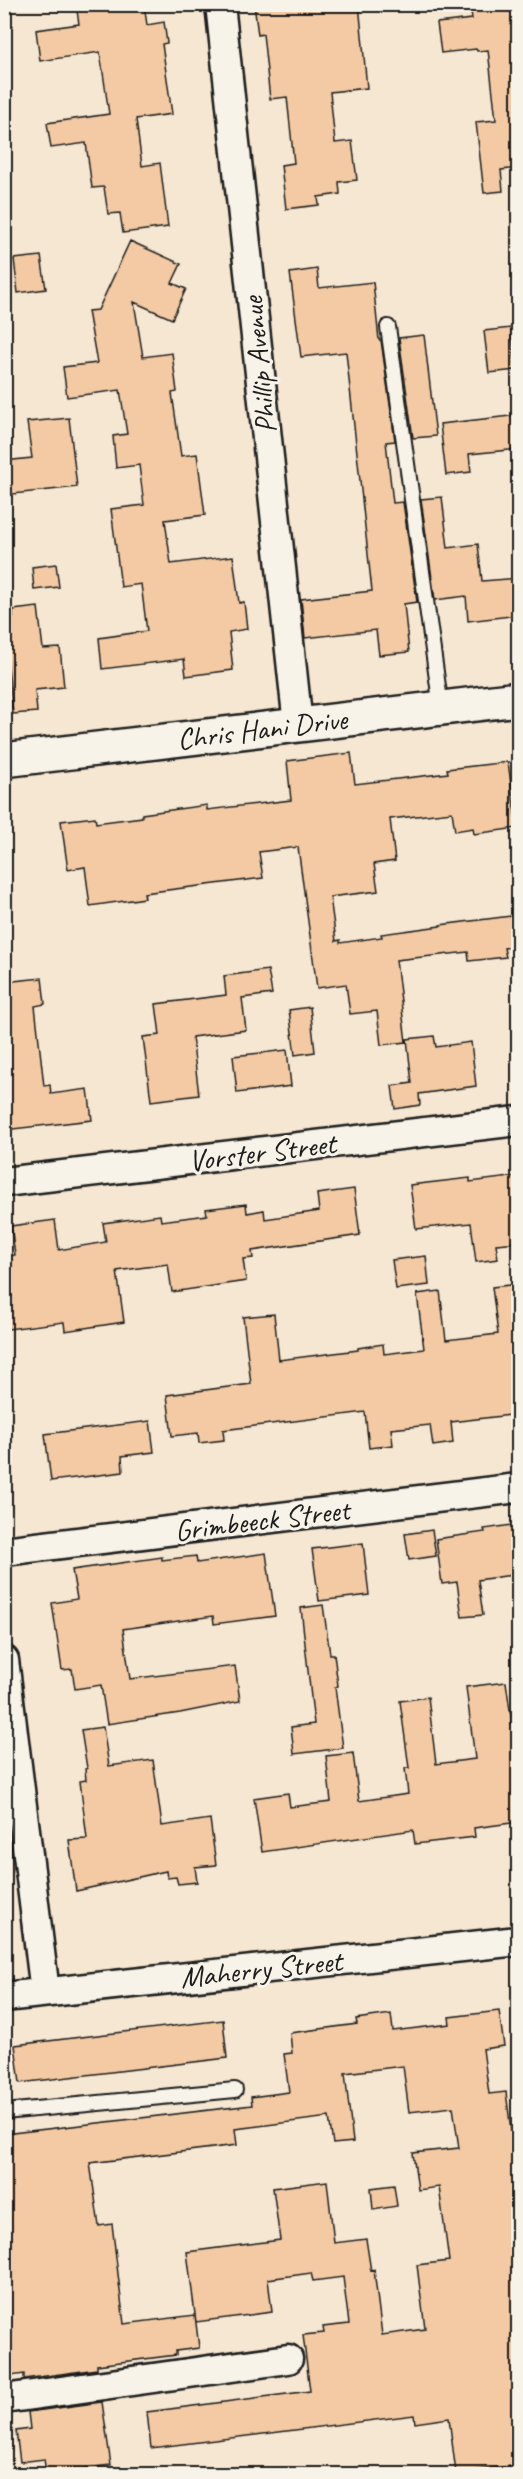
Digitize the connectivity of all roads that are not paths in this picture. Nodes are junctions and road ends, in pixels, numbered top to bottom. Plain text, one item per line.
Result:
1 (220, 4) edge
2 (388, 327) dead end
3 (519, 699) edge
4 (442, 709) junction
5 (298, 725) junction
6 (4, 760) edge
7 (519, 1121) edge
8 (4, 1182) edge
9 (519, 1488) edge
10 (4, 1551) edge
11 (4, 1660) edge
12 (519, 1941) edge
13 (45, 1992) junction
14 (4, 1997) edge
15 (235, 2090) dead end
16 (4, 2112) edge
17 (288, 2359) dead end
18 (4, 2399) edge

1 - 5 street, Phillip Avenue
2 - 4 lane
3 - 4 street, Chris Hani Drive
4 - 5 street, Chris Hani Drive
5 - 6 street, Chris Hani Drive
7 - 8 street, Vorster Street
9 - 10 street, Grimbeeck Street
11 - 13 street
12 - 13 street, Maherry Street
13 - 14 street, Maherry Street
15 - 16 lane
17 - 18 street

